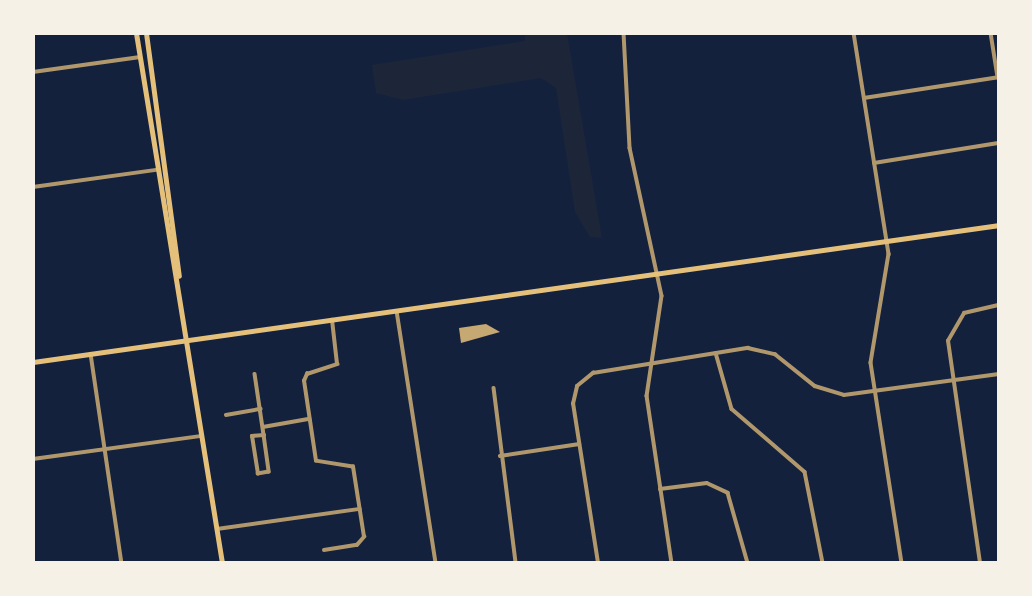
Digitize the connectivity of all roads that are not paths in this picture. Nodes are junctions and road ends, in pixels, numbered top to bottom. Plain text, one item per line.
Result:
1 (136, 33) edge
2 (146, 33) edge
3 (624, 33) edge
4 (854, 33) edge
5 (991, 33) edge
6 (140, 57) junction
7 (33, 72) edge
8 (998, 77) edge
9 (864, 98) junction
10 (999, 143) edge
11 (874, 163) junction
12 (156, 170) junction
13 (33, 187) edge
14 (999, 225) edge
15 (887, 241) junction
16 (659, 274) junction
17 (179, 276) junction
18 (999, 304) edge
19 (397, 311) junction
20 (332, 320) junction
21 (189, 341) junction
22 (716, 352) junction
23 (91, 355) junction
24 (33, 362) edge
25 (652, 362) junction
26 (255, 374) dead end
27 (999, 374) edge
28 (953, 381) junction
29 (494, 388) dead end
30 (876, 393) junction
31 (260, 409) junction
32 (226, 415) dead end
33 (310, 419) junction
34 (262, 427) junction
35 (203, 435) junction
36 (264, 435) junction
37 (579, 444) junction
38 (105, 449) junction
39 (500, 456) junction
40 (33, 459) edge
41 (660, 489) junction
42 (360, 509) junction
43 (217, 529) junction
44 (324, 550) dead end
45 (122, 563) edge
46 (222, 563) edge
47 (436, 563) edge
48 (516, 563) edge
49 (597, 563) edge
50 (672, 563) edge
51 (748, 563) edge
52 (823, 563) edge
53 (902, 563) edge
54 (980, 563) edge

1 - 6 main road
2 - 17 main road
3 - 16 street
4 - 9 street
5 - 8 street
6 - 7 street
6 - 12 main road
8 - 9 street
9 - 11 street
10 - 11 street
11 - 15 street
12 - 13 street
12 - 17 main road
14 - 15 main road
15 - 16 main road
15 - 30 street
16 - 19 main road
16 - 25 street
17 - 21 main road
18 - 28 street
19 - 20 main road
19 - 47 street
20 - 21 main road
20 - 33 street
21 - 23 main road
21 - 35 main road
22 - 25 street
22 - 30 street
22 - 52 street
23 - 24 main road
23 - 38 street
25 - 37 street
25 - 41 street
26 - 31 street
27 - 28 street
28 - 30 street
28 - 54 street
29 - 39 street
30 - 53 street
31 - 32 street
31 - 34 street
33 - 34 street
33 - 42 street
34 - 36 street
35 - 38 street
35 - 43 main road
36 - 36 street
37 - 39 street
37 - 49 street
38 - 40 street
38 - 45 street
39 - 48 street
41 - 50 street
41 - 51 street
42 - 43 street
42 - 44 street
43 - 46 main road

